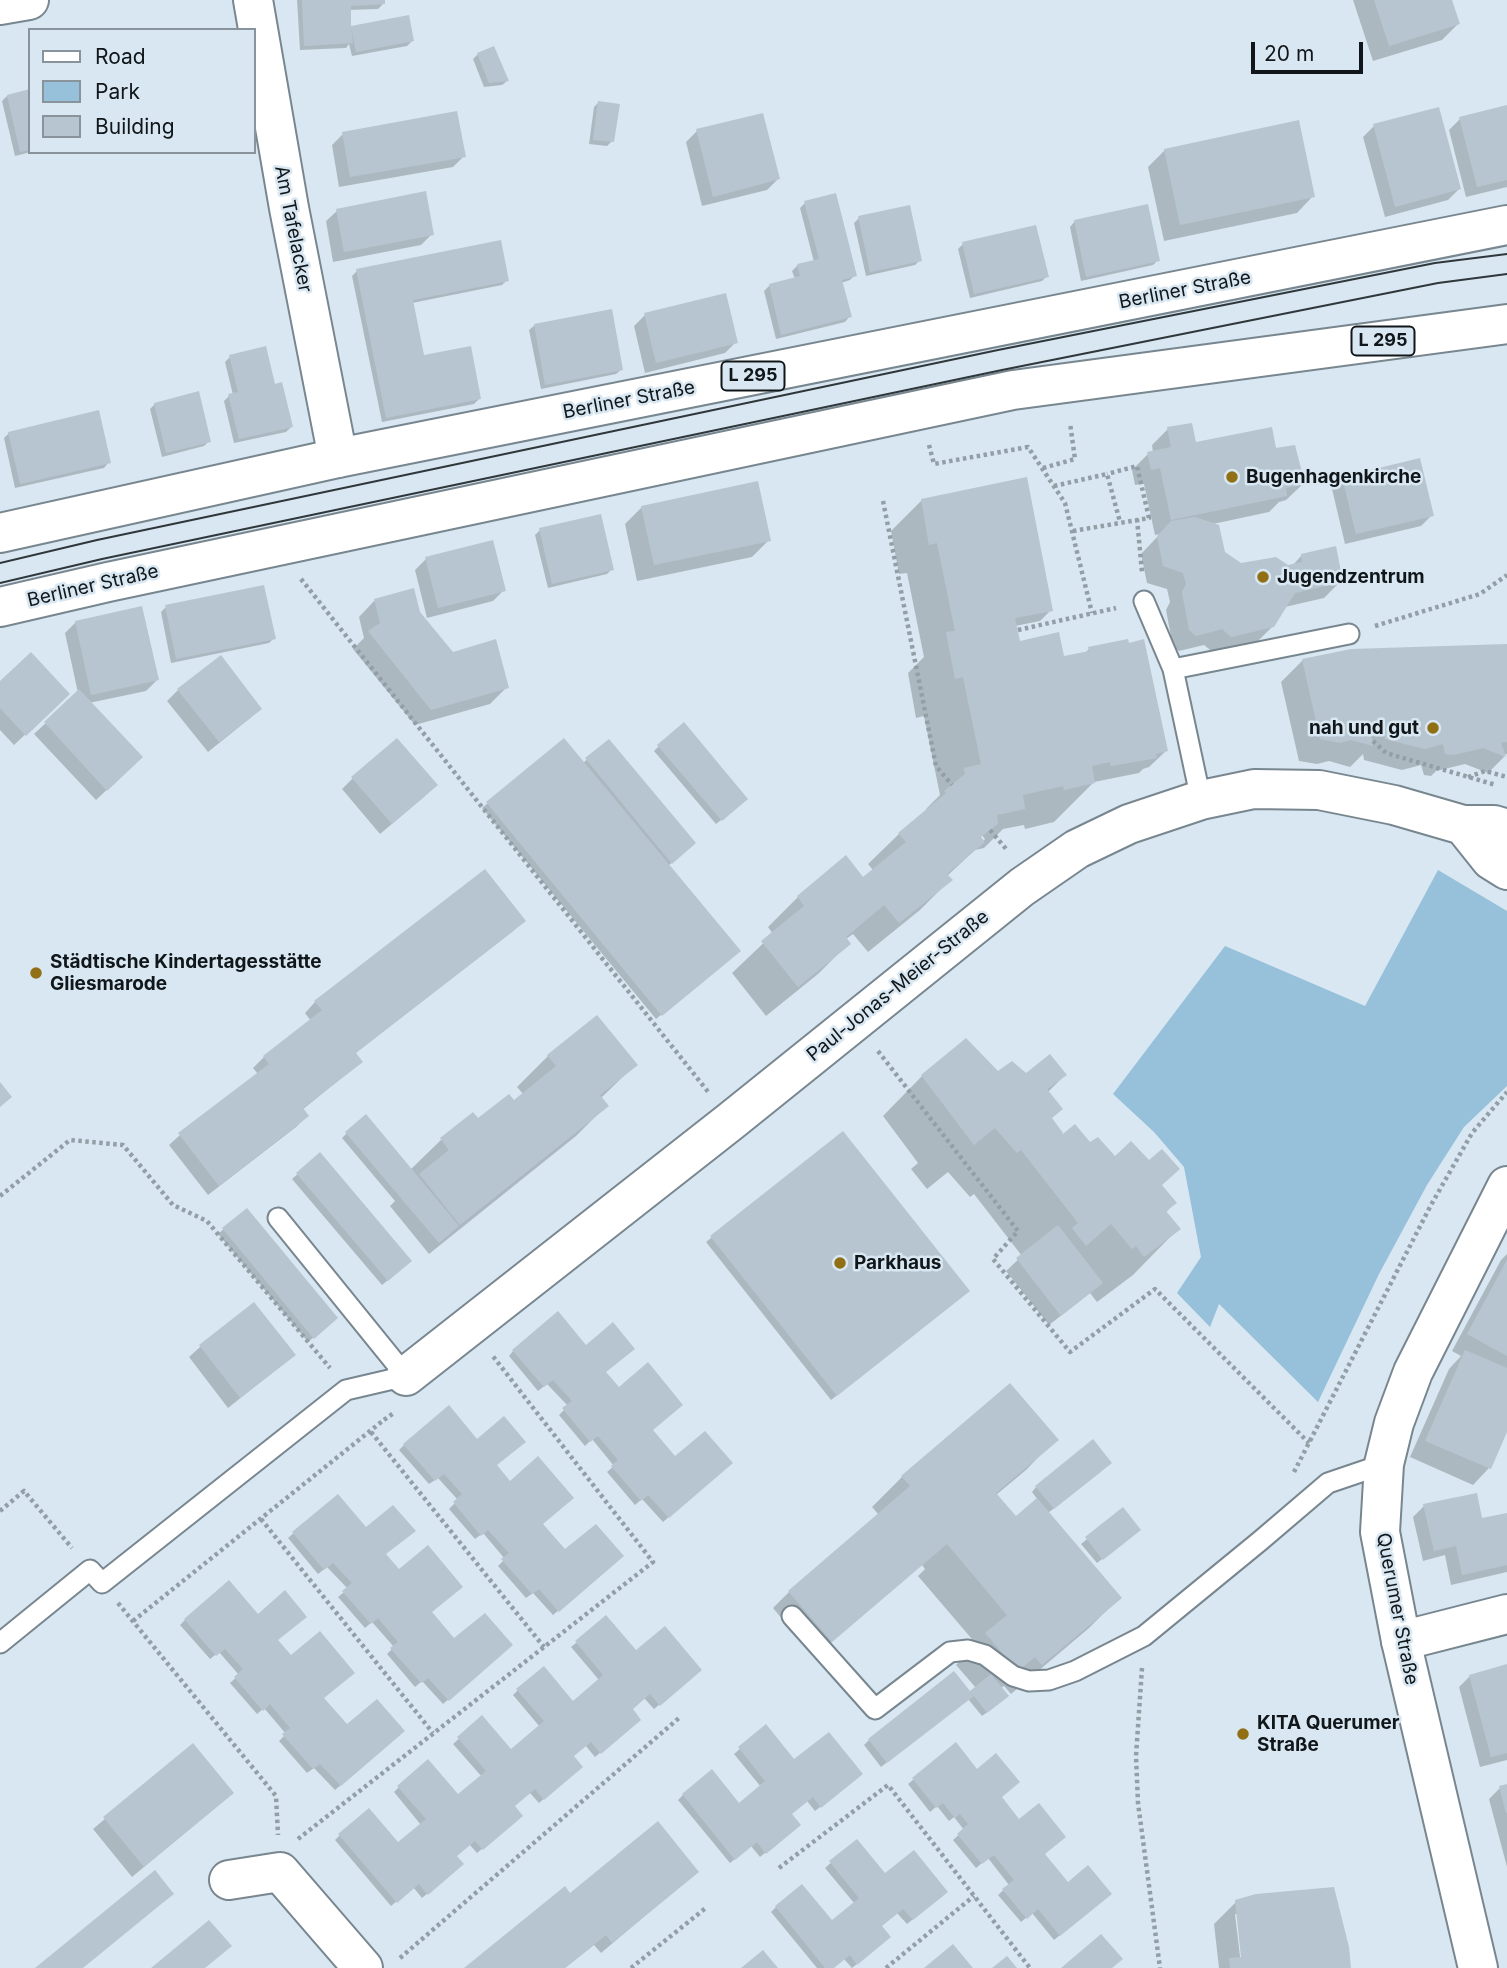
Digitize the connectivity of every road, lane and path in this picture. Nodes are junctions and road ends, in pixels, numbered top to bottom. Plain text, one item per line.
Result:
1 (29, 0) edge
2 (253, 0) edge
3 (0, 5) edge
4 (1507, 225) edge
5 (1507, 324) edge
6 (1070, 423) dead end
7 (928, 439) dead end
8 (338, 458) junction
9 (1043, 468) junction
10 (1107, 474) junction
11 (1054, 486) junction
12 (883, 501) dead end
13 (1137, 519) junction
14 (1120, 522) junction
15 (1073, 531) junction
16 (0, 533) edge
17 (275, 547) junction
18 (1507, 575) edge
19 (1144, 601) junction
20 (0, 607) edge
21 (1092, 613) junction
22 (1018, 630) dead end
23 (1349, 634) joint
24 (1173, 669) junction
25 (1373, 741) dead end
26 (1385, 753) junction
27 (1384, 760) dead end
28 (1468, 777) junction
29 (1507, 778) edge
30 (952, 785) dead end
31 (1507, 788) edge
32 (1201, 800) junction
33 (1463, 825) junction
34 (1507, 829) edge
35 (1507, 870) edge
36 (852, 1023) junction
37 (1507, 1093) edge
38 (731, 1121) junction
39 (1507, 1186) edge
40 (0, 1196) edge
41 (278, 1218) dead end
42 (494, 1358) dead end
43 (335, 1375) dead end
44 (406, 1376) junction
45 (371, 1432) junction
46 (1308, 1443) junction
47 (1384, 1464) junction
48 (1290, 1480) dead end
49 (0, 1511) edge
50 (261, 1519) junction
51 (96, 1577) junction
52 (1507, 1614) edge
53 (792, 1616) dead end
54 (133, 1621) junction
55 (1144, 1636) junction
56 (1401, 1641) junction
57 (0, 1643) edge
58 (544, 1647) junction
59 (680, 1718) dead end
60 (433, 1733) junction
61 (280, 1863) junction
62 (779, 1868) dead end
63 (229, 1880) dead end
64 (974, 1896) junction
65 (707, 1907) dead end
66 (400, 1959) dead end
67 (363, 1968) edge
68 (631, 1968) edge
69 (886, 1968) edge
70 (1030, 1968) edge
71 (1160, 1968) edge
72 (1478, 1968) edge

1 - 3 main road
2 - 8 main road, Am Tafelacker
4 - 8 main road, Berliner Straße / L 295
5 - 17 main road, Berliner Straße / L 295
6 - 9 path
7 - 9 path
8 - 16 main road, Berliner Straße / L 295
9 - 11 path
10 - 11 path
10 - 13 path
10 - 14 path
11 - 15 path
12 - 30 path
13 - 14 path
13 - 19 path
14 - 15 path
15 - 21 path
17 - 20 main road, Berliner Straße / L 295
17 - 38 path
18 - 23 path
19 - 21 path
19 - 24 lane
21 - 22 path
23 - 24 lane
24 - 32 lane
25 - 26 path
26 - 27 path
26 - 28 path
28 - 29 path
28 - 31 path
32 - 33 main road, Paul-Jonas-Meier-Straße
32 - 36 main road, Paul-Jonas-Meier-Straße
33 - 34 main road, Paul-Jonas-Meier-Straße
33 - 35 main road
36 - 38 main road, Paul-Jonas-Meier-Straße
36 - 46 path
37 - 46 path
38 - 44 main road, Paul-Jonas-Meier-Straße
39 - 47 main road, Querumer Straße
40 - 43 path
41 - 44 lane
42 - 58 path
44 - 45 path
44 - 51 lane
45 - 50 path
45 - 58 path
46 - 48 path
47 - 55 lane
47 - 56 main road, Querumer Straße
49 - 51 path
50 - 54 path
50 - 60 path
51 - 54 path
51 - 57 lane
52 - 56 main road
53 - 55 lane
54 - 61 path
55 - 71 path
56 - 72 main road, Querumer Straße
58 - 60 path
59 - 66 path
60 - 61 path
61 - 63 main road
61 - 67 main road
62 - 64 path
64 - 69 path
64 - 70 path
65 - 68 path

